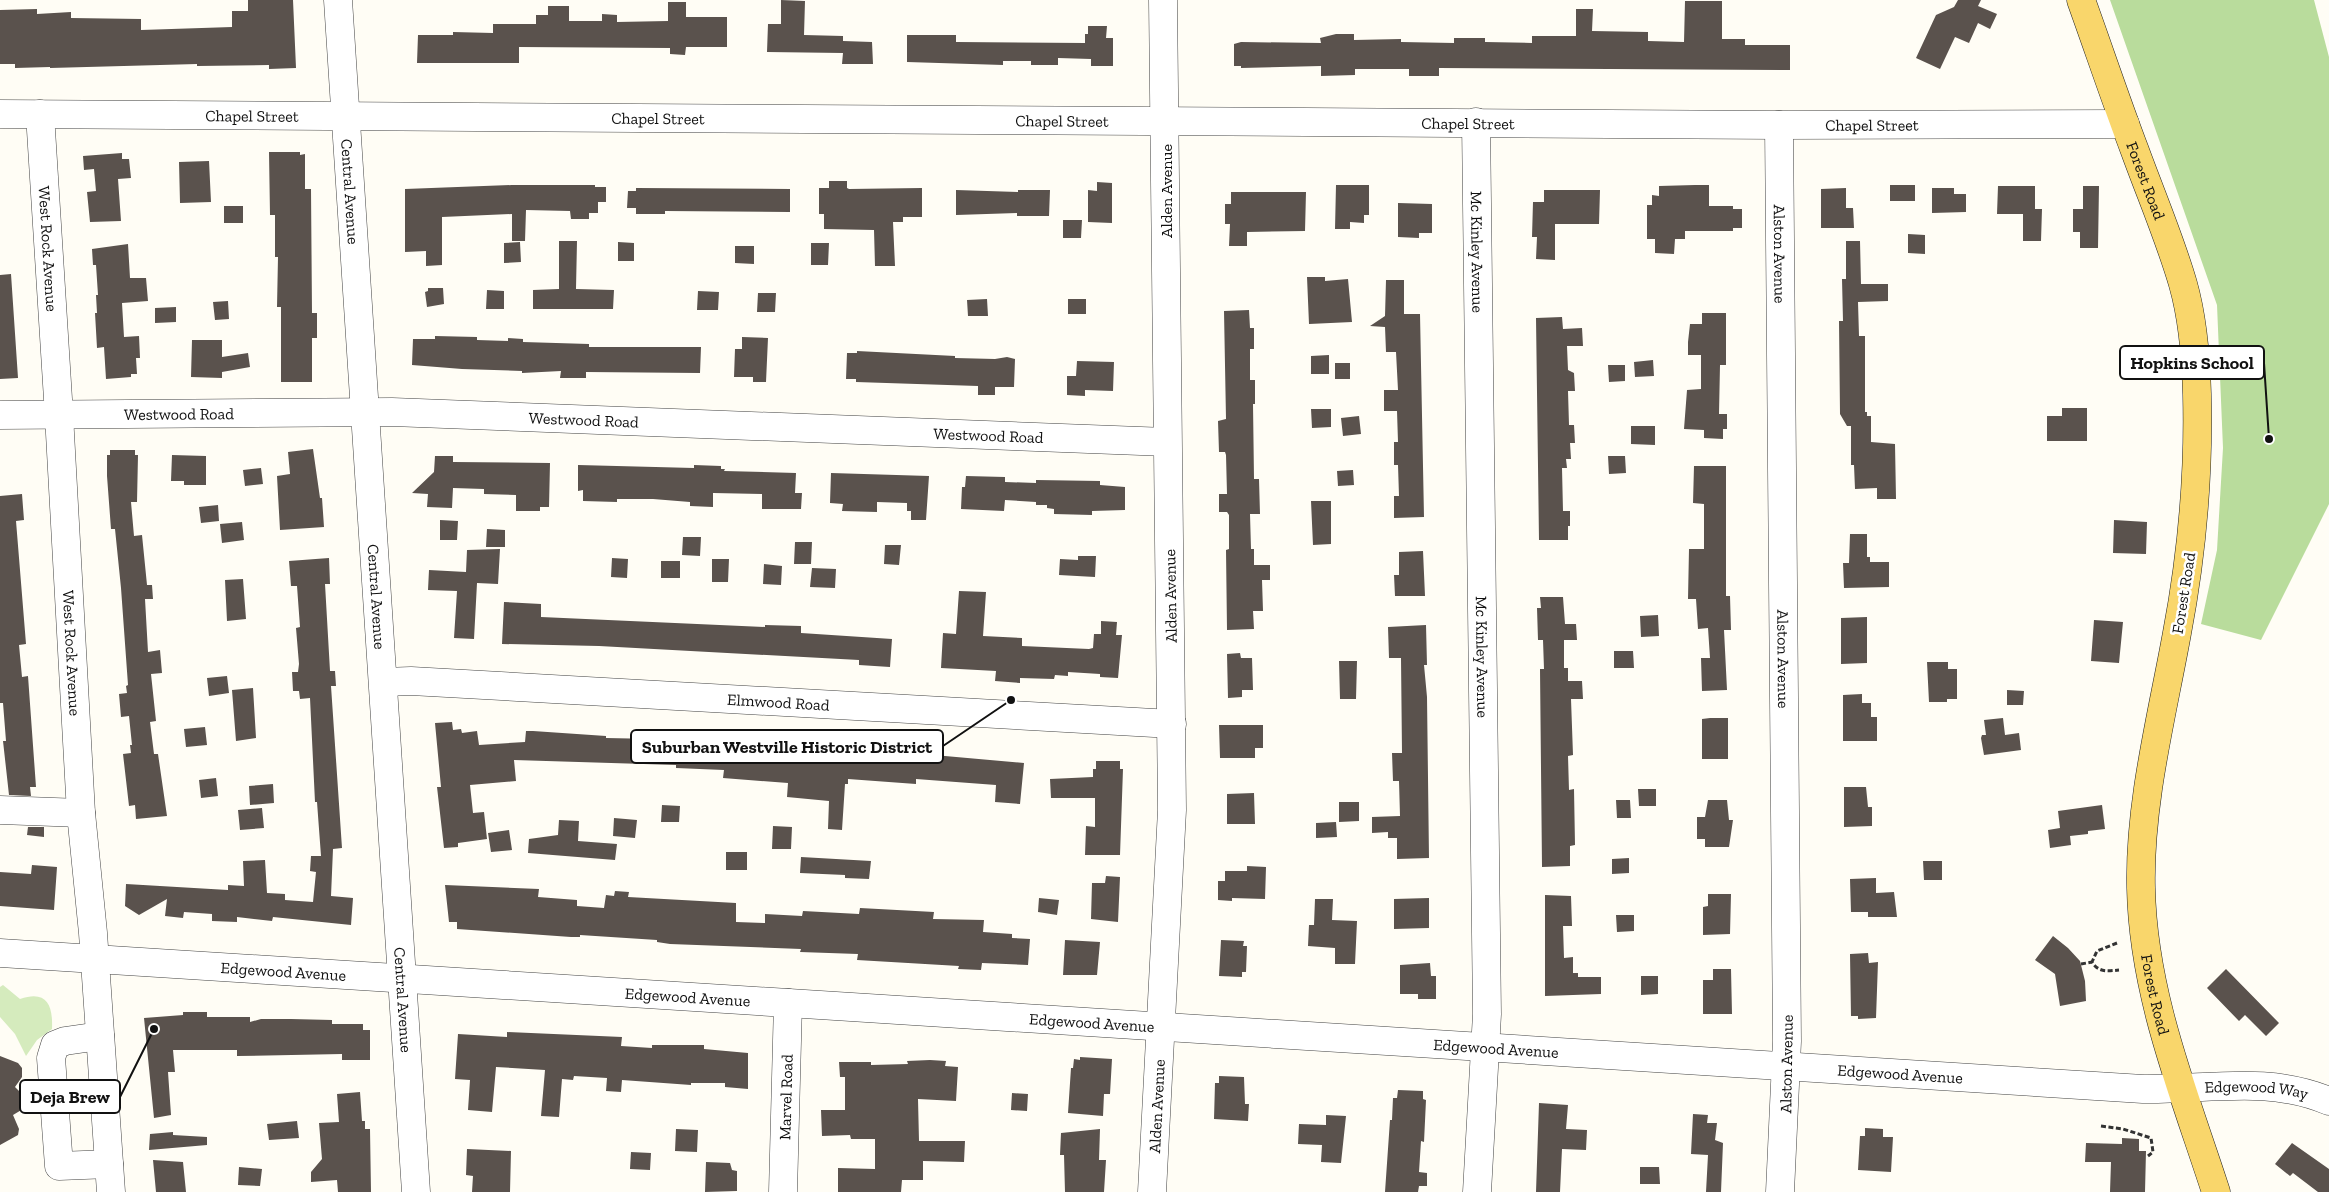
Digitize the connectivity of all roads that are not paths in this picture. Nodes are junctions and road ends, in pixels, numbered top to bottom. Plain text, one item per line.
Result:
1 (338, 0) edge
2 (1163, 0) edge
3 (2081, 0) edge
4 (0, 114) edge
5 (40, 114) junction
6 (346, 116) junction
7 (1166, 122) junction
8 (1476, 122) junction
9 (2125, 124) junction
10 (1779, 125) junction
11 (366, 412) junction
12 (0, 415) edge
13 (59, 415) junction
14 (1167, 442) junction
15 (384, 682) junction
16 (1172, 724) junction
17 (0, 810) edge
18 (81, 813) junction
19 (0, 953) edge
20 (95, 959) junction
21 (404, 979) junction
22 (788, 1003) junction
23 (1162, 1027) junction
24 (100, 1036) junction
25 (1485, 1048) junction
26 (1787, 1067) junction
27 (2182, 1089) junction
28 (2329, 1101) edge
29 (109, 1164) junction
30 (111, 1192) edge
31 (416, 1192) edge
32 (783, 1192) edge
33 (1152, 1192) edge
34 (1477, 1192) edge
35 (1780, 1192) edge
36 (2216, 1192) edge

1 - 6 street, Central Avenue
2 - 7 street, Alden Avenue
3 - 9 main road, Forest Road
4 - 5 street, Chapel Street
5 - 6 street, Chapel Street
5 - 13 street, West Rock Avenue
6 - 7 street, Chapel Street
6 - 11 street, Central Avenue
7 - 8 street, Chapel Street
7 - 14 street, Alden Avenue
8 - 10 street, Chapel Street
8 - 25 street, Mc Kinley Avenue
9 - 10 street, Chapel Street
9 - 27 main road, Forest Road
10 - 26 street, Alston Avenue
11 - 13 street, Westwood Road
11 - 14 street, Westwood Road
11 - 15 street, Central Avenue
12 - 13 street, Westwood Road
13 - 18 street, West Rock Avenue
14 - 16 street, Alden Avenue
15 - 16 street, Elmwood Road
15 - 21 street, Central Avenue
16 - 23 street, Alden Avenue
17 - 18 street
18 - 20 street, West Rock Avenue
19 - 20 street, Edgewood Avenue
20 - 21 street, Edgewood Avenue
20 - 24 street, West Rock Avenue
21 - 22 street, Edgewood Avenue
21 - 31 street, Central Avenue
22 - 23 street, Edgewood Avenue
22 - 32 street, Marvel Road
23 - 25 street, Edgewood Avenue
23 - 33 street, Alden Avenue
24 - 29 street, West Rock Avenue
24 - 29 street
25 - 26 street, Edgewood Avenue
25 - 34 street, Mc Kinley Avenue
26 - 27 street, Edgewood Avenue
26 - 35 street, Alston Avenue
27 - 28 street, Edgewood Way
27 - 36 main road, Forest Road
29 - 30 street, West Rock Avenue

